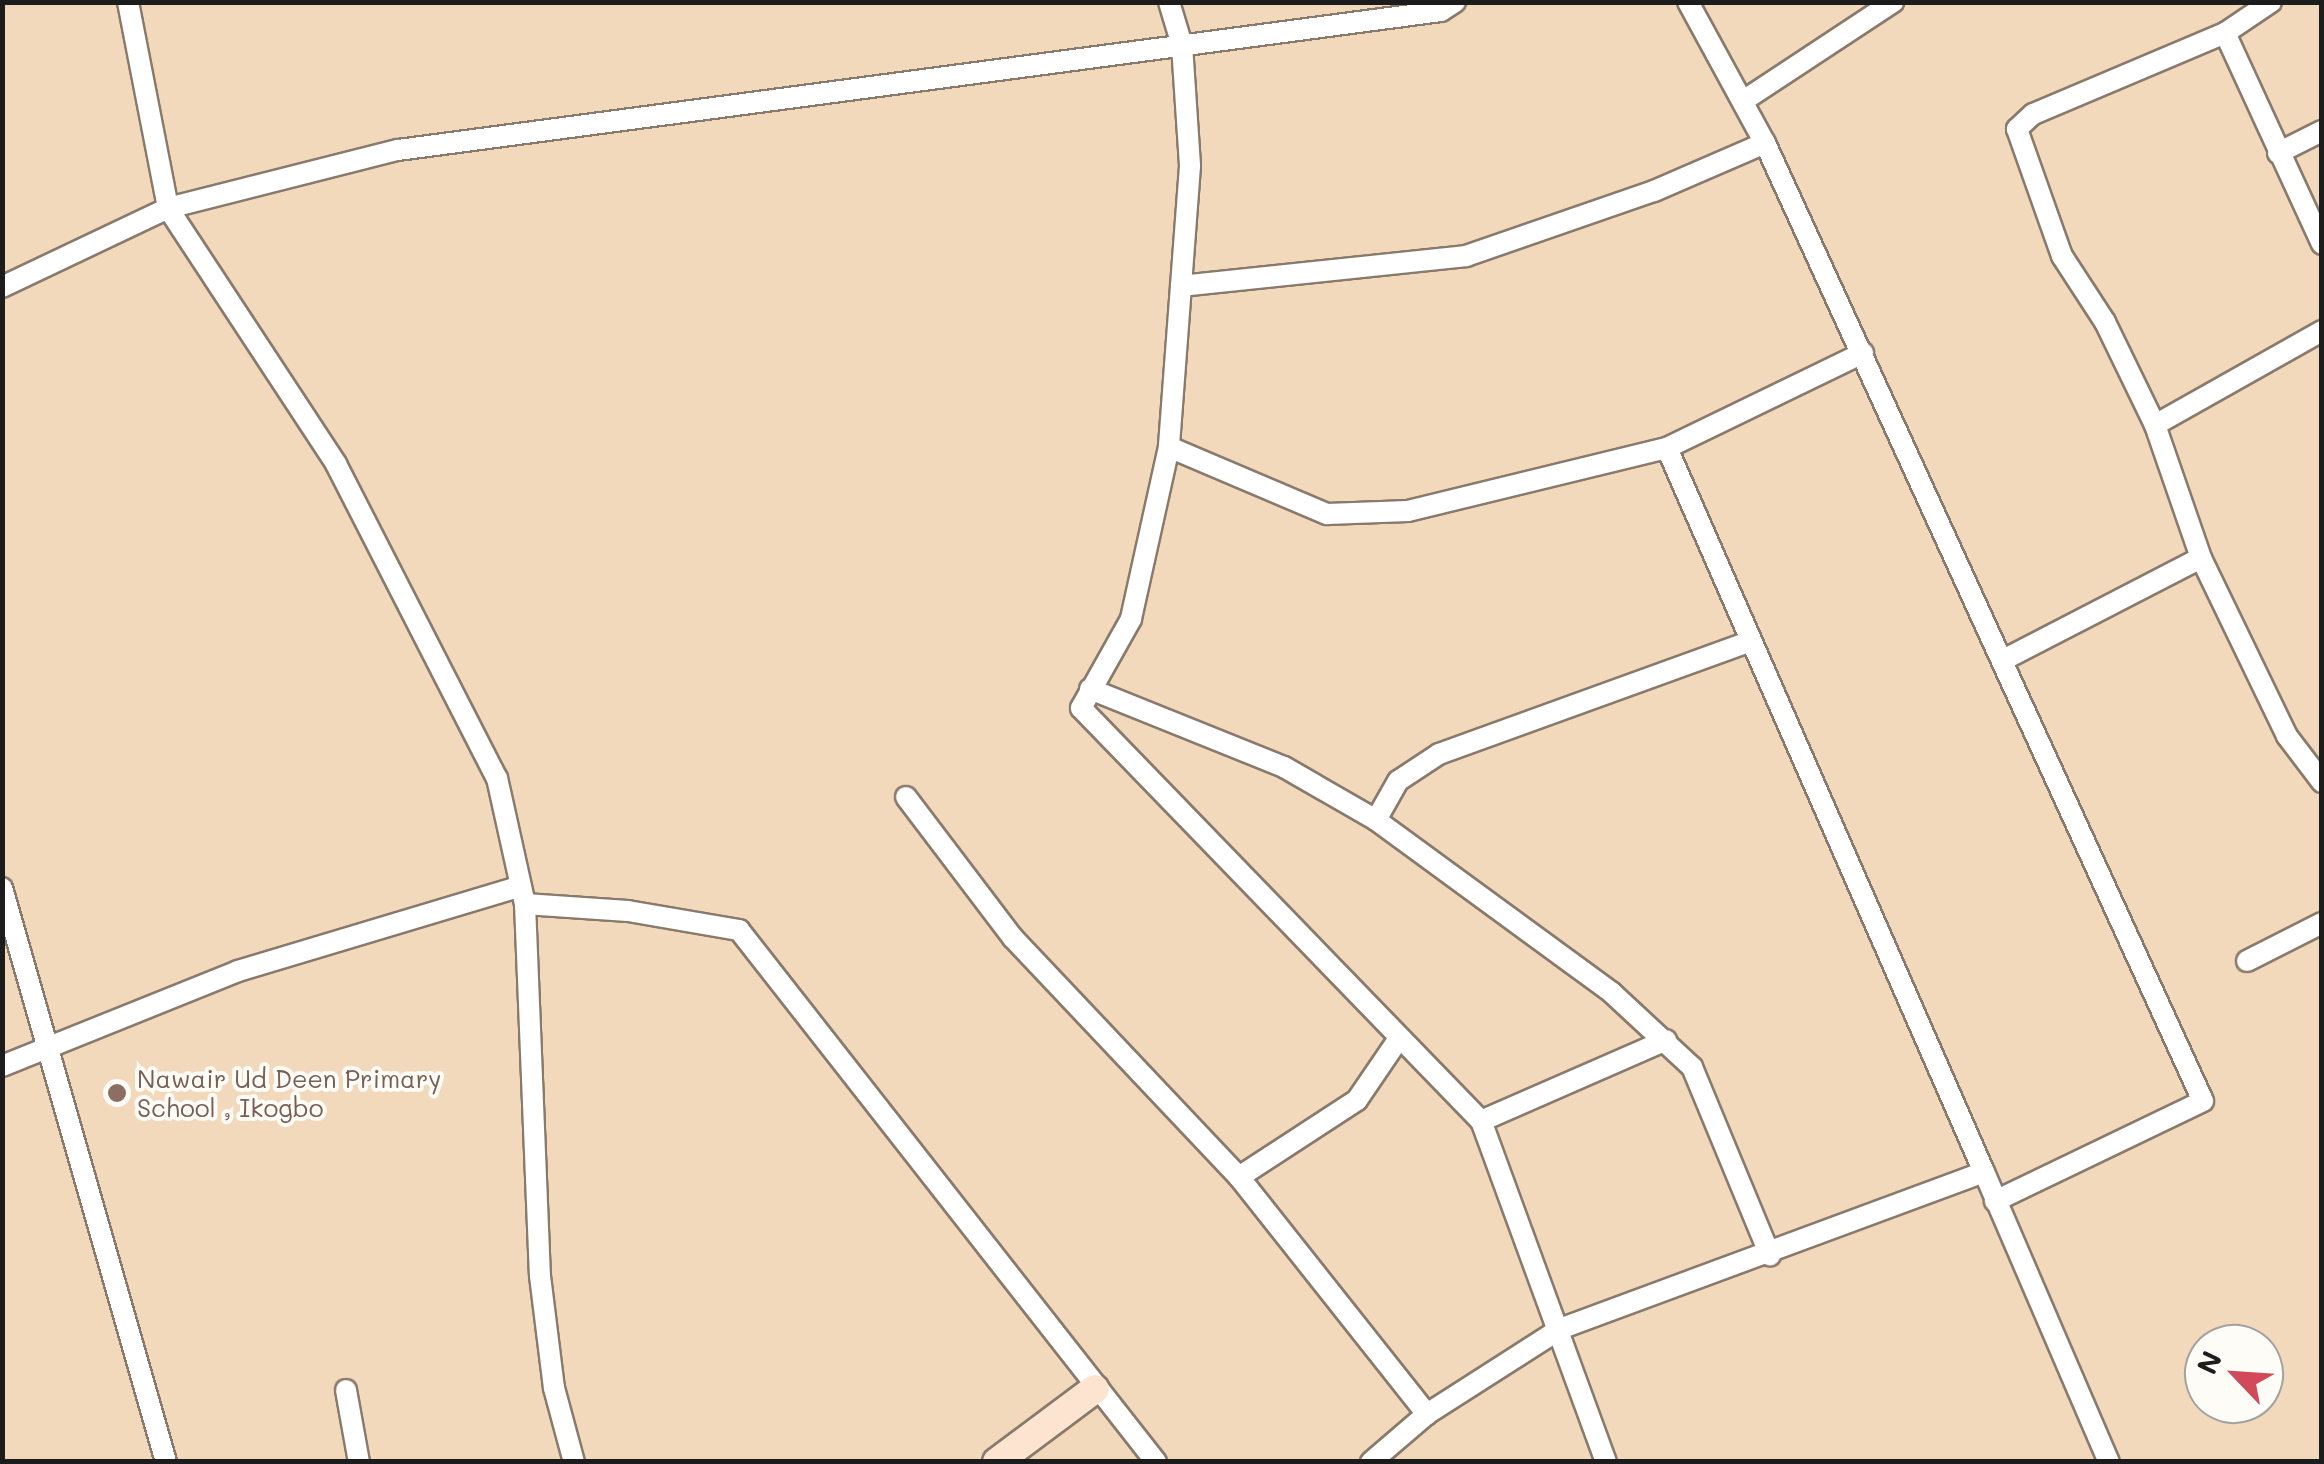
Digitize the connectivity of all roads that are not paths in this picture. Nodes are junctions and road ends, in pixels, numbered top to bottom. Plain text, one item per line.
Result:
1 (128, 2) edge
2 (1169, 2) edge
3 (1454, 2) edge
4 (1688, 2) edge
5 (1892, 2) edge
6 (2275, 4) edge
7 (2224, 32) junction
8 (1182, 45) junction
9 (1743, 101) junction
10 (2322, 131) edge
11 (1765, 144) junction
12 (2278, 153) junction
13 (168, 208) junction
14 (2322, 244) edge
15 (2, 286) edge
16 (1181, 286) junction
17 (2322, 330) edge
18 (1863, 352) junction
19 (2155, 425) junction
20 (1169, 447) junction
21 (1667, 448) junction
22 (2200, 558) junction
23 (1748, 642) junction
24 (2005, 659) junction
25 (1090, 689) junction
26 (2322, 782) edge
27 (906, 796) dead end
28 (1376, 820) junction
29 (2, 888) edge
30 (523, 895) junction
31 (2322, 924) edge
32 (2246, 961) dead end
33 (1398, 1040) junction
34 (1666, 1040) junction
35 (48, 1048) junction
36 (2, 1066) edge
37 (1481, 1121) junction
38 (1984, 1172) junction
39 (1239, 1177) junction
40 (1995, 1201) junction
41 (1770, 1255) junction
42 (1560, 1328) junction
43 (1094, 1389) junction
44 (346, 1390) dead end
45 (1427, 1414) junction
46 (166, 1462) edge
47 (360, 1462) edge
48 (574, 1462) edge
49 (996, 1462) edge
50 (1156, 1462) edge
51 (1371, 1462) edge
52 (1606, 1462) edge
53 (2109, 1462) edge

1 - 13 street
2 - 8 street
3 - 8 street
4 - 9 street
5 - 9 street
6 - 7 street
7 - 12 street
7 - 19 street
8 - 13 street
8 - 16 street
9 - 11 street
10 - 12 street
11 - 16 street
11 - 18 street
12 - 14 street
13 - 15 street
13 - 30 street
16 - 20 street
17 - 19 street
18 - 21 street
18 - 24 street
19 - 22 street
20 - 21 street
20 - 25 street
21 - 23 street
22 - 24 street
22 - 26 street
23 - 28 street
23 - 38 street
24 - 40 street
25 - 28 street
25 - 33 street
27 - 39 street
28 - 34 street
29 - 35 street
30 - 35 street
30 - 43 street
30 - 48 street
31 - 32 street
33 - 37 street
33 - 39 street
34 - 37 street
34 - 41 street
35 - 36 street
35 - 46 street
37 - 42 street
38 - 40 street
38 - 41 street
39 - 45 street
40 - 53 street
41 - 42 street
42 - 45 street
42 - 52 street
43 - 49 street
43 - 50 street
44 - 47 street
45 - 51 street

